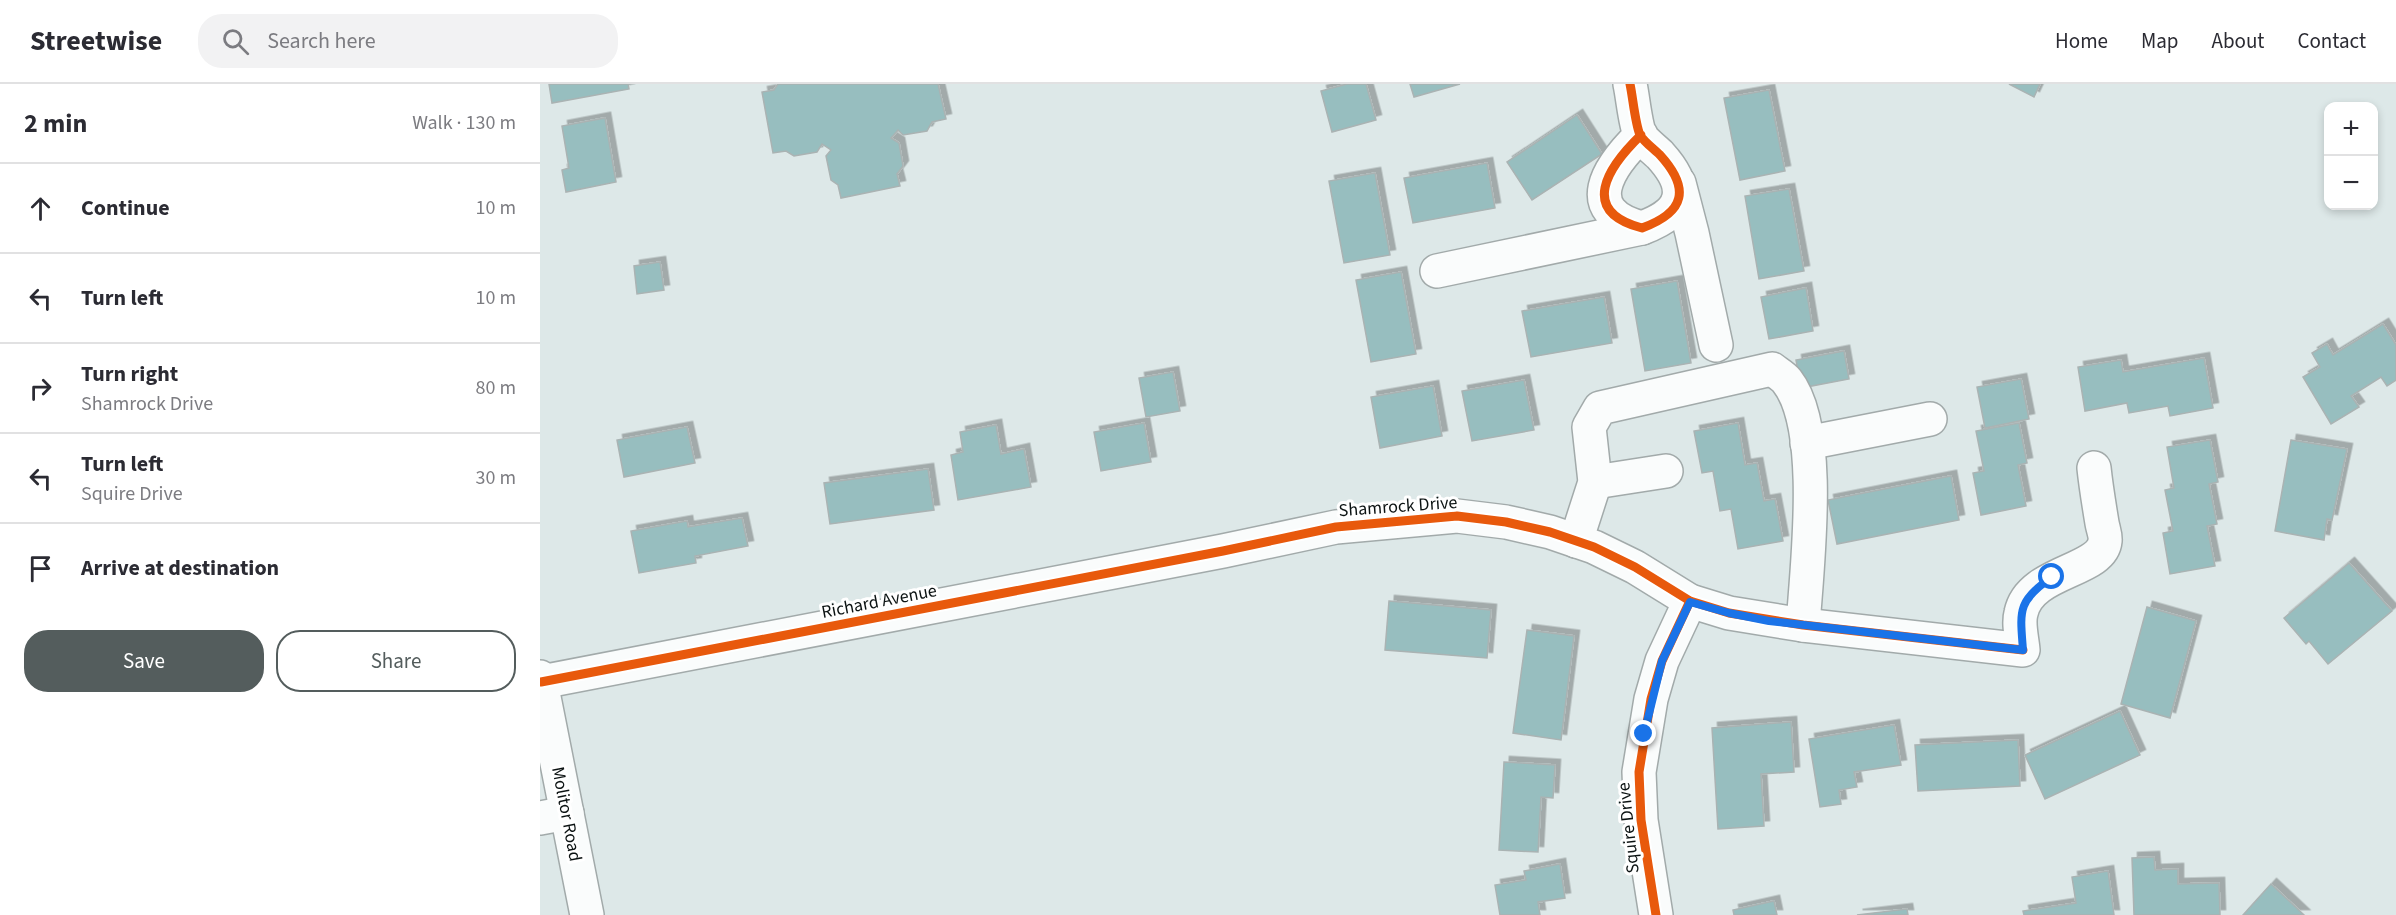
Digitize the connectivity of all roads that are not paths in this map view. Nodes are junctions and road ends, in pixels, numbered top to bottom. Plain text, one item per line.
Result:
1 (1630, 84) edge
2 (1641, 135) junction
3 (1679, 183) junction
4 (1642, 228) junction
5 (1437, 271) dead end
6 (1716, 345) dead end
7 (1930, 419) dead end
8 (1807, 443) junction
9 (2094, 468) dead end
10 (1666, 471) dead end
11 (1595, 482) junction
12 (1576, 541) junction
13 (1223, 551) joint
14 (1690, 602) junction
15 (1803, 625) junction
16 (541, 680) edge
17 (554, 816) edge
18 (587, 915) edge
19 (1656, 915) edge

1 - 2 street
2 - 3 street
2 - 4 street
3 - 4 street
3 - 6 street
4 - 5 street
7 - 8 street
8 - 11 street
8 - 15 street
9 - 15 street, Shamrock Drive
10 - 11 street
11 - 12 street
12 - 13 street, Shamrock Drive
12 - 14 street, Shamrock Drive
13 - 16 street, Richard Avenue
14 - 15 street, Shamrock Drive
14 - 19 street, Squire Drive
16 - 17 street, Molitor Road
17 - 18 street, Molitor Road

